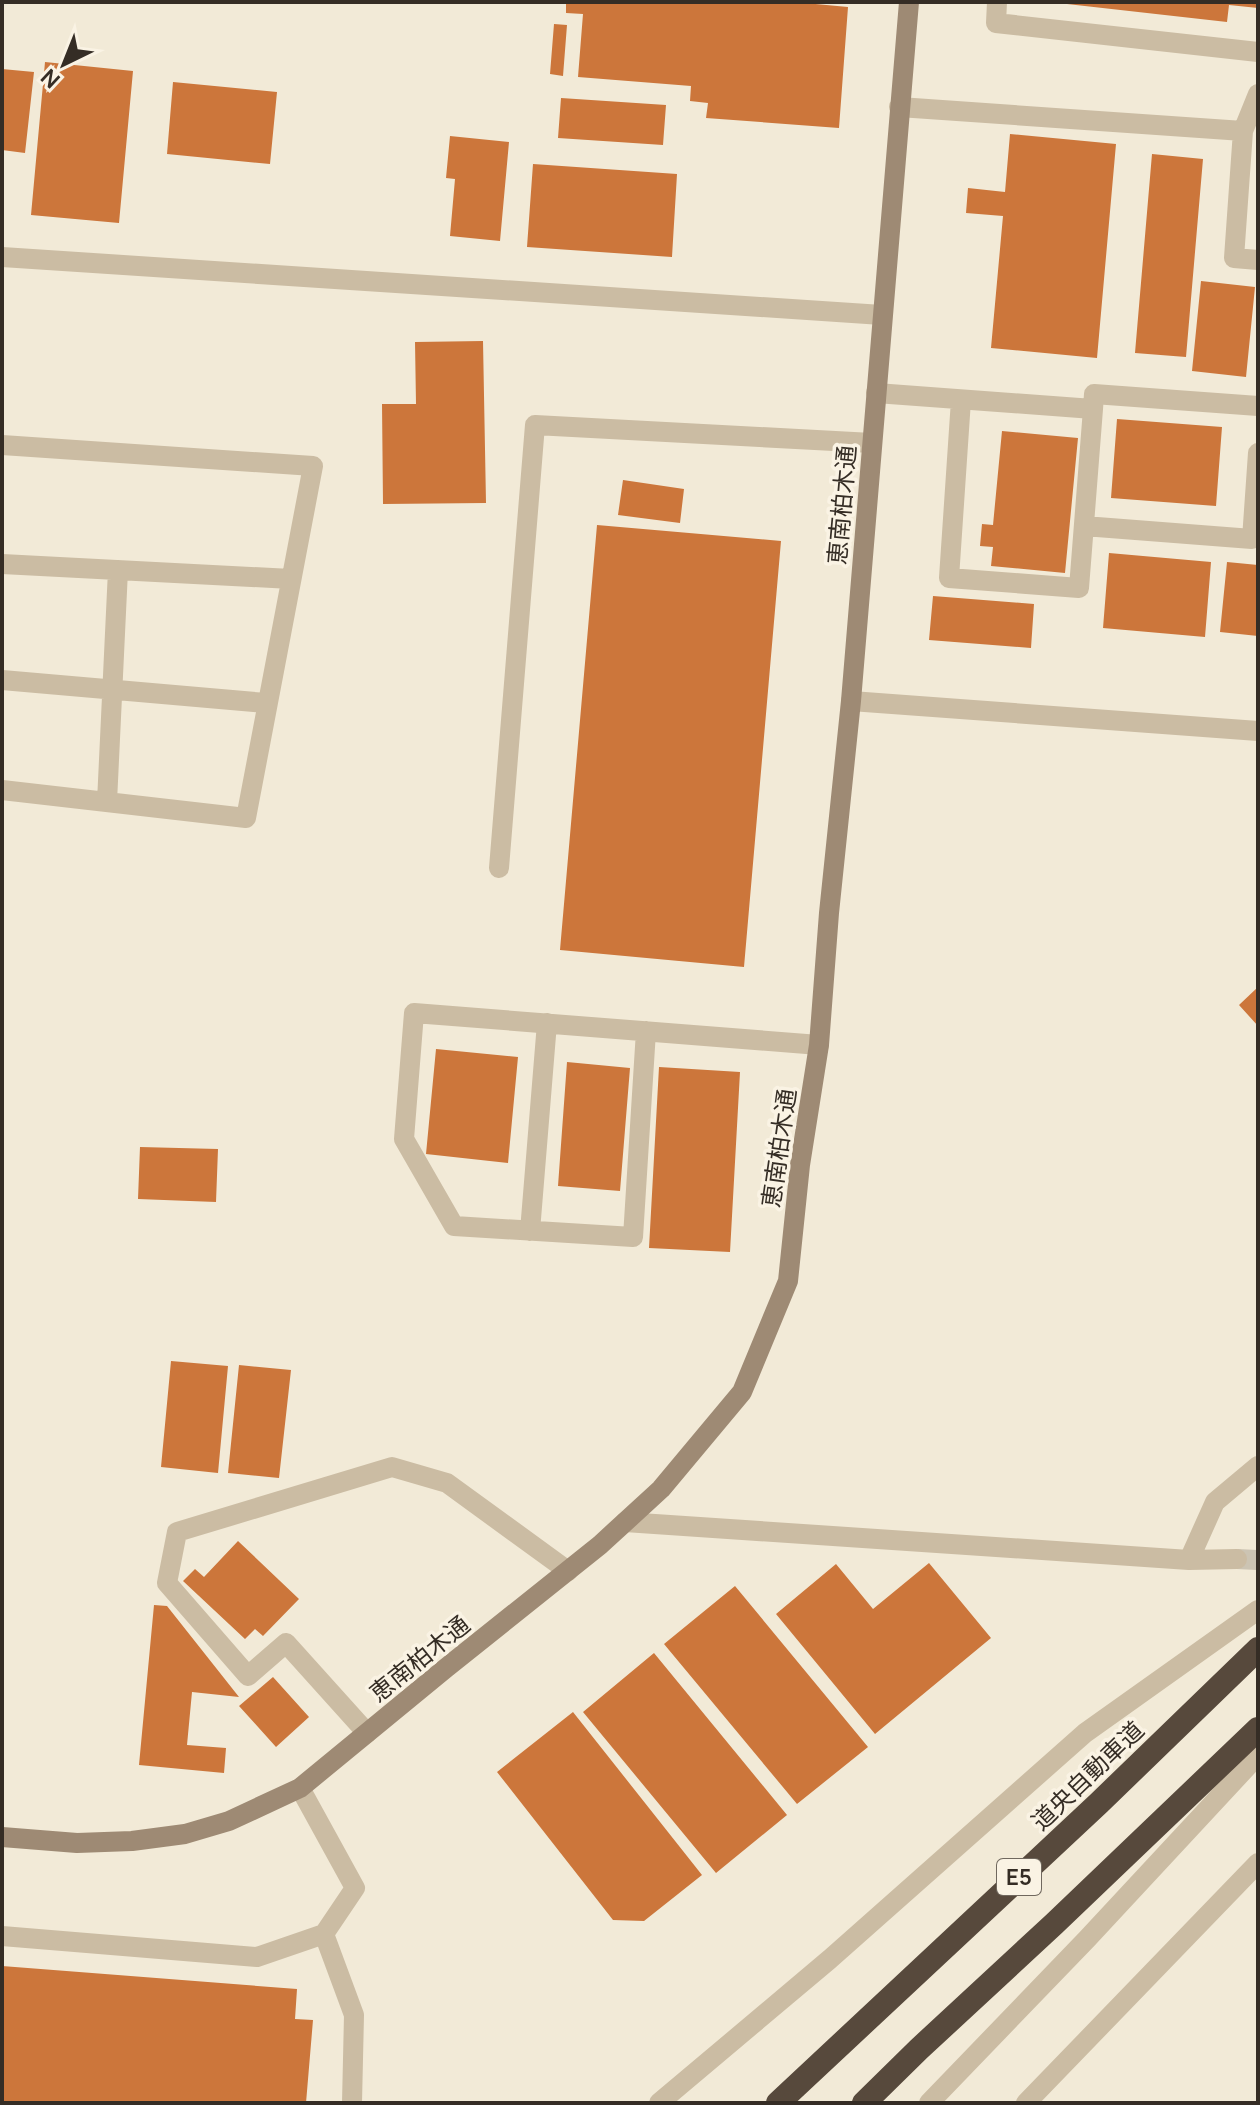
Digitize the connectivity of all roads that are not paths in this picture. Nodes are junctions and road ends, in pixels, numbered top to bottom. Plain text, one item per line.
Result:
1 (909, 2) edge
2 (997, 2) edge
3 (1258, 52) edge
4 (1258, 94) edge
5 (899, 107) junction
6 (1243, 131) junction
7 (2, 257) edge
8 (1258, 260) edge
9 (882, 315) junction
10 (876, 393) junction
11 (961, 400) junction
12 (1258, 406) edge
13 (1093, 409) junction
14 (872, 443) junction
15 (2, 445) edge
16 (1258, 453) edge
17 (1084, 526) junction
18 (2, 564) edge
19 (118, 570) junction
20 (291, 579) junction
21 (2, 680) edge
22 (113, 690) junction
23 (851, 701) junction
24 (266, 703) junction
25 (1258, 731) edge
26 (2, 790) edge
27 (107, 802) junction
28 (499, 868) dead end
29 (547, 1023) junction
30 (646, 1031) junction
31 (819, 1045) junction
32 (530, 1231) junction
33 (1258, 1466) edge
34 (625, 1522) junction
35 (1237, 1559) tunnel mouth
36 (1189, 1560) junction
37 (568, 1571) junction
38 (1258, 1610) edge
39 (1258, 1649) edge
40 (1258, 1729) edge
41 (367, 1733) junction
42 (1258, 1755) edge
43 (300, 1788) junction
44 (2, 1837) edge
45 (1258, 1863) edge
46 (324, 1934) junction
47 (2, 1936) edge
48 (352, 2103) edge
49 (659, 2103) edge
50 (778, 2103) edge
51 (864, 2103) edge
52 (929, 2103) edge
53 (1026, 2103) edge

1 - 5 street, 恵南柏木通
2 - 3 street
4 - 6 street
5 - 6 street
5 - 9 street, 恵南柏木通
6 - 8 street
7 - 9 street
9 - 10 street, 恵南柏木通
10 - 11 street
10 - 14 street, 恵南柏木通
11 - 13 street
11 - 17 street
12 - 13 street
13 - 17 street
14 - 23 street, 恵南柏木通
14 - 28 street
15 - 20 street
16 - 17 street
18 - 19 street
19 - 20 street
19 - 22 street
20 - 24 street
21 - 22 street
22 - 24 street
22 - 27 street
23 - 25 street
23 - 31 street, 恵南柏木通
24 - 27 street
26 - 27 street
29 - 30 street
29 - 32 street
29 - 32 street
30 - 31 street
30 - 32 street
31 - 34 street, 恵南柏木通
33 - 36 street
34 - 36 street
34 - 37 street, 恵南柏木通
35 - 36 street
37 - 41 street, 恵南柏木通
37 - 41 street
38 - 49 street
39 - 50 highway, 道央自動車道 / E5
40 - 51 highway, E5
41 - 43 street, 恵南柏木通
42 - 52 street
43 - 44 street, 恵南柏木通
43 - 46 street
45 - 53 street
46 - 47 street
46 - 48 street

